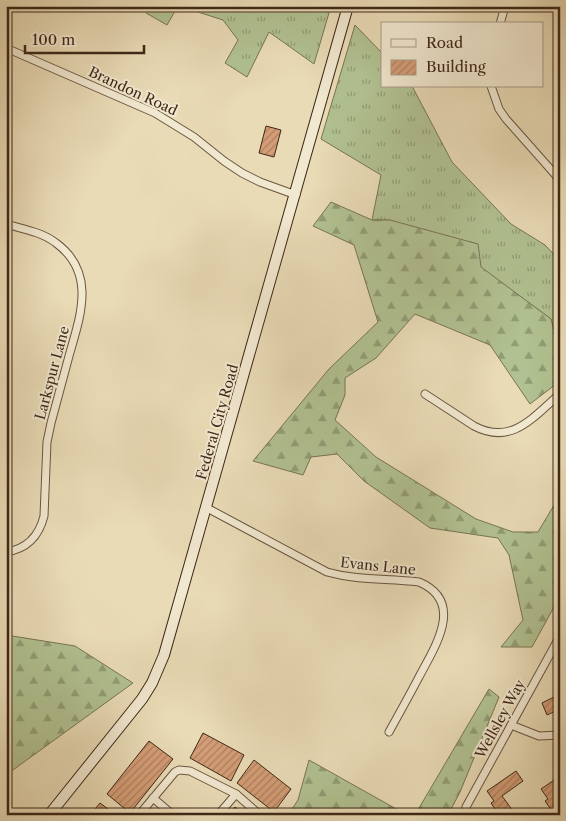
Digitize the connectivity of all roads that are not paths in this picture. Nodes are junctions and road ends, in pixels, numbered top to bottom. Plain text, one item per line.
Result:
1 (348, 6) edge
2 (505, 6) edge
3 (501, 22) edge
4 (6, 48) edge
5 (492, 88) edge
6 (560, 180) edge
7 (296, 195) junction
8 (6, 224) edge
9 (425, 394) dead end
10 (560, 394) edge
11 (207, 508) junction
12 (6, 552) edge
13 (560, 636) edge
14 (511, 725) junction
15 (389, 732) dead end
16 (560, 735) edge
17 (236, 794) junction
18 (153, 798) junction
19 (49, 815) edge
20 (139, 815) edge
21 (173, 815) edge
22 (218, 815) edge
23 (260, 815) edge
24 (464, 815) edge

1 - 7 street, Federal City Road
2 - 3 street
4 - 7 street, Brandon Road
5 - 6 street
7 - 11 street, Federal City Road
8 - 12 street, Larkspur Lane
9 - 10 street
11 - 15 street, Evans Lane
11 - 19 street, Federal City Road
13 - 14 street, Wellsley Way
14 - 16 street
14 - 24 street, Wellsley Way
17 - 18 street
17 - 22 street
17 - 23 street
18 - 20 street
18 - 21 street

